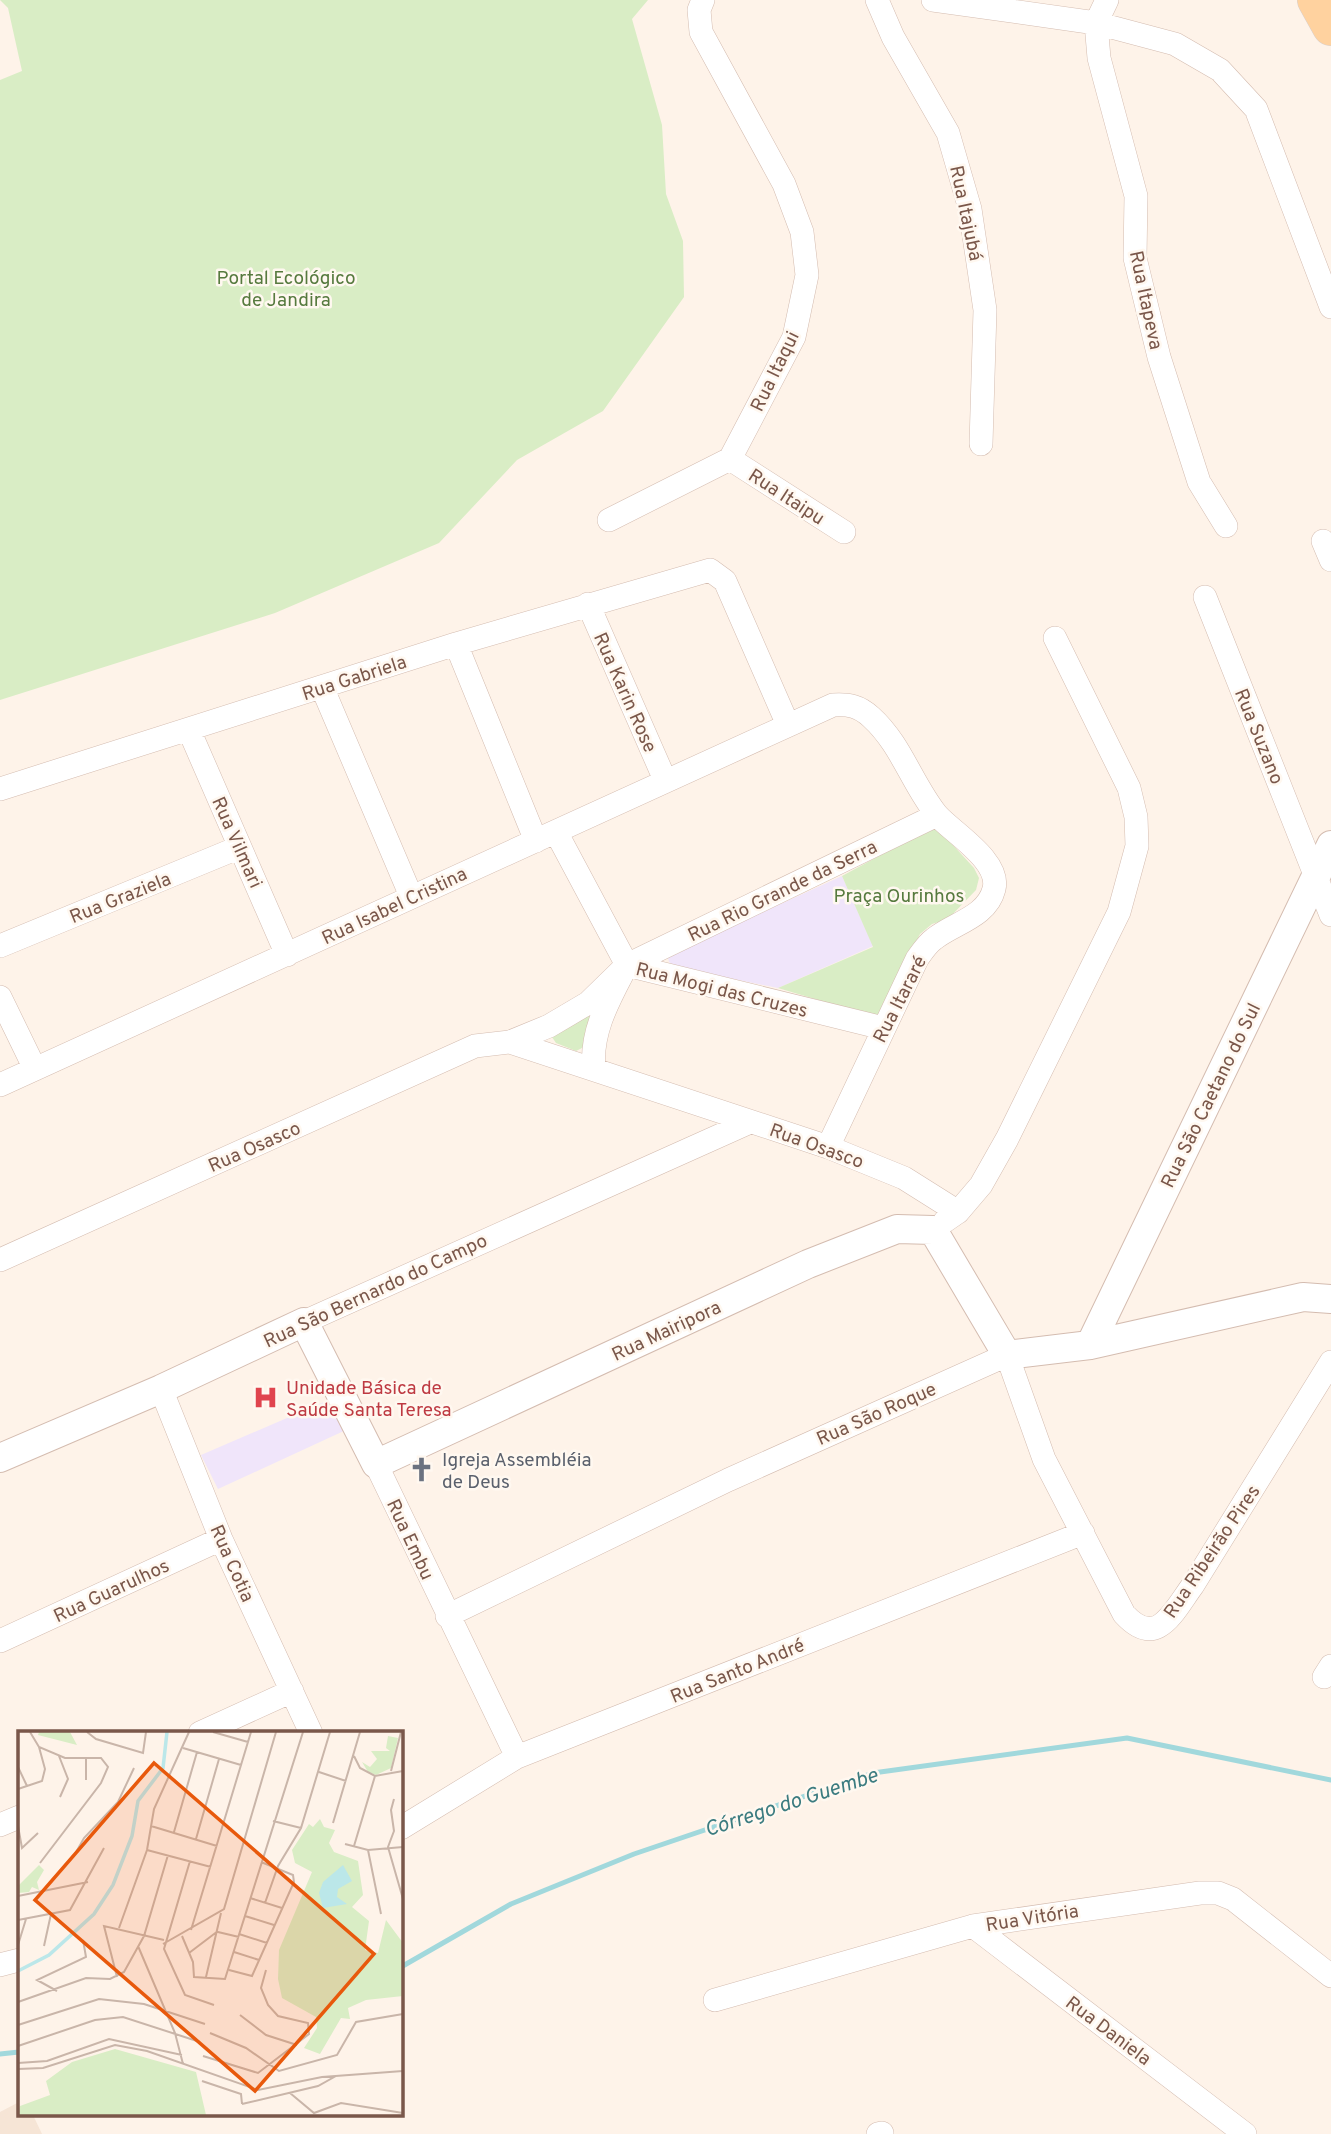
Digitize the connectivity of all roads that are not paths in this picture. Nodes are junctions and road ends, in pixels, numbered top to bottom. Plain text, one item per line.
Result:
1 (703, 0) edge
2 (877, 0) edge
3 (933, 0) edge
4 (1107, 0) edge
5 (1318, 0) edge
6 (1331, 12) edge
7 (1096, 23) junction
8 (1331, 27) edge
9 (1331, 307) edge
10 (981, 444) dead end
11 (730, 459) junction
12 (609, 520) dead end
13 (1226, 526) dead end
14 (844, 532) dead end
15 (1205, 597) dead end
16 (588, 604) junction
17 (1055, 638) dead end
18 (456, 644) junction
19 (322, 687) junction
20 (788, 725) junction
21 (189, 730) junction
22 (665, 780) junction
23 (0, 789) edge
24 (937, 815) junction
25 (546, 836) junction
26 (1331, 845) edge
27 (240, 847) junction
28 (1316, 876) junction
29 (411, 896) junction
30 (1331, 915) edge
31 (0, 946) edge
32 (288, 955) junction
33 (627, 965) junction
34 (0, 997) edge
35 (883, 1028) junction
36 (510, 1042) junction
37 (35, 1069) junction
38 (594, 1069) junction
39 (0, 1085) edge
40 (750, 1122) junction
41 (828, 1147) junction
42 (958, 1212) junction
43 (933, 1230) junction
44 (0, 1260) edge
45 (1331, 1299) edge
46 (304, 1322) junction
47 (1090, 1345) junction
48 (1007, 1355) junction
49 (1331, 1362) edge
50 (160, 1390) junction
51 (0, 1458) edge
52 (376, 1464) junction
53 (1083, 1533) junction
54 (222, 1539) junction
55 (447, 1616) junction
56 (0, 1641) edge
57 (292, 1691) junction
58 (204, 1731) edge
59 (311, 1731) edge
60 (517, 1756) junction
61 (18, 1817) edge
62 (0, 1825) edge
63 (402, 1827) edge
64 (973, 1926) junction
65 (18, 1960) edge
66 (0, 1965) edge
67 (1331, 1976) edge
68 (715, 2000) dead end
69 (1245, 2134) edge

1 - 11 street, Rua Itaqui
2 - 10 street, Rua Itajubá
3 - 7 street
4 - 7 street
5 - 6 street
5 - 8 main road
7 - 9 street
7 - 13 street, Rua Itapeva
11 - 12 street
11 - 14 street, Rua Itaipu
15 - 28 street, Rua Suzano
16 - 18 street, Rua Gabriela
16 - 20 street, Rua Gabriela
16 - 22 street, Rua Karin Rose
17 - 42 street
18 - 19 street, Rua Gabriela
18 - 25 street
19 - 21 street, Rua Gabriela
19 - 29 street
20 - 22 street, Rua Isabel Cristina
20 - 24 street, Rua Isabel Cristina
21 - 23 street, Rua Gabriela
21 - 27 street, Rua Vilmari
22 - 25 street, Rua Isabel Cristina
24 - 33 street, Rua Rio Grande da Serra
24 - 35 street, Rua Itararé
25 - 29 street, Rua Isabel Cristina
25 - 33 street
26 - 28 street, Rua São Caetano do Sul
27 - 31 street, Rua Graziela
27 - 32 street, Rua Vilmari
28 - 30 street, Rua Suzano
28 - 47 street, Rua São Caetano do Sul
29 - 32 street, Rua Isabel Cristina
32 - 37 street, Rua Isabel Cristina
33 - 35 street, Rua Mogi das Cruzes
33 - 36 street, Rua Osasco
33 - 38 street, Rua Mogi das Cruzes
34 - 37 street
35 - 41 street, Rua Itararé
36 - 38 street, Rua Osasco
36 - 44 street, Rua Osasco
37 - 39 street, Rua Isabel Cristina
38 - 40 street, Rua Osasco
40 - 41 street, Rua Osasco
40 - 46 street, Rua São Bernardo do Campo
41 - 42 street, Rua Osasco
42 - 43 street
43 - 48 street
43 - 52 street, Rua Mairipora
45 - 47 street, Rua São Roque
46 - 50 street, Rua São Bernardo do Campo
46 - 52 street, Rua Embu
47 - 48 street, Rua São Roque
48 - 53 street
48 - 55 street, Rua São Roque
49 - 53 street, Rua Ribeirão Pires
50 - 51 street, Rua São Bernardo do Campo
50 - 54 street, Rua Cotia
52 - 55 street, Rua Embu
53 - 60 street, Rua Santo André
54 - 56 street, Rua Guarulhos
54 - 57 street, Rua Cotia
55 - 60 street, Rua Embu
57 - 58 street
57 - 59 street, Rua Cotia
60 - 63 street, Rua Santo André
61 - 62 street
64 - 67 street, Rua Vitória
64 - 68 street, Rua Vitória
64 - 69 street, Rua Daniela
65 - 66 street

